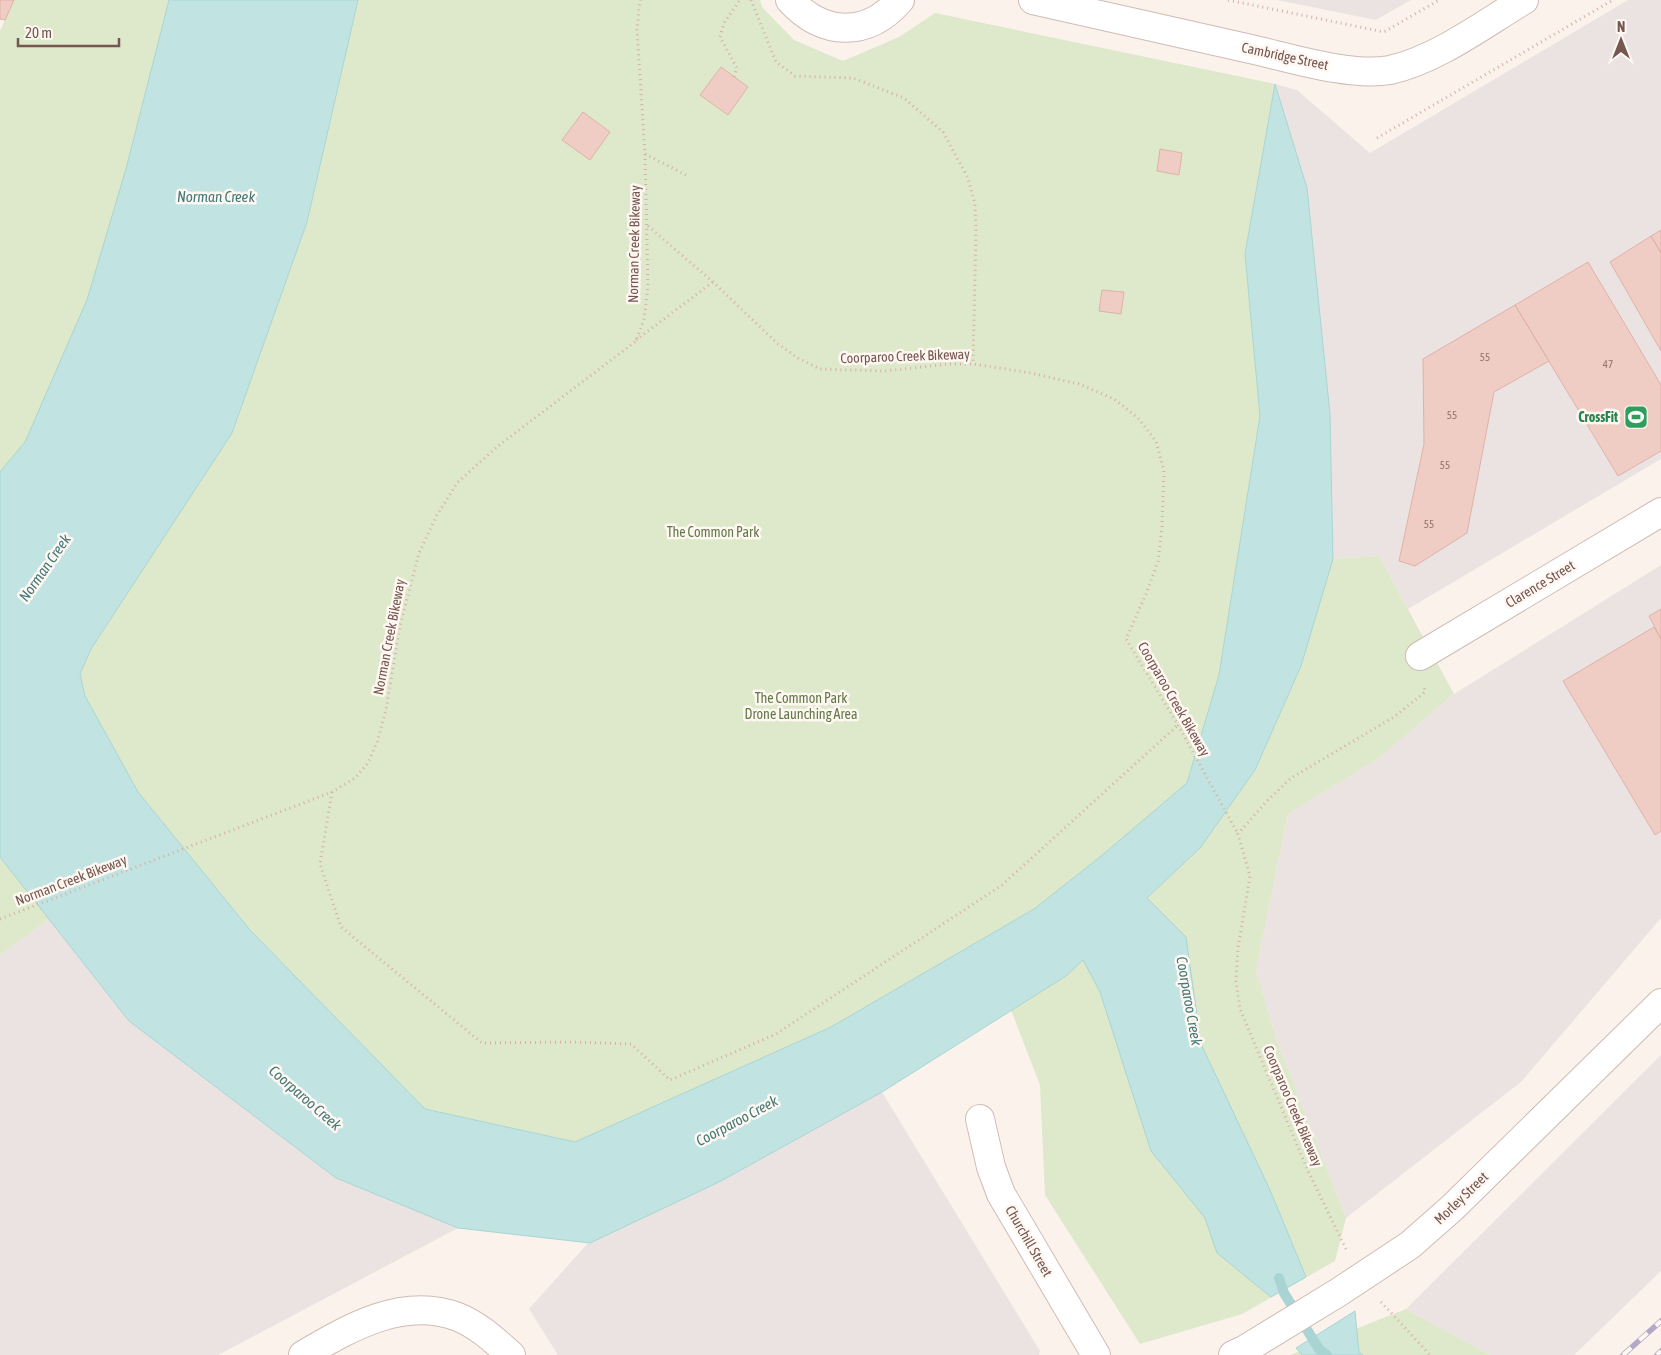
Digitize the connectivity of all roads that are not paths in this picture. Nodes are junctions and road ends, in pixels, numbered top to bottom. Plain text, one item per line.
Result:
1 (790, 0) edge
2 (900, 0) edge
3 (1033, 0) edge
4 (1524, 0) edge
5 (1661, 512) edge
6 (1420, 656) road end
7 (1661, 1004) edge
8 (980, 1119) dead end
9 (303, 1355) edge
10 (511, 1355) edge
11 (1096, 1355) edge
12 (1233, 1355) edge

1 - 2 street
3 - 4 street, Cambridge Street
5 - 6 street, Clarence Street
7 - 12 street, Morley Street
8 - 11 street, Churchill Street
9 - 10 street

